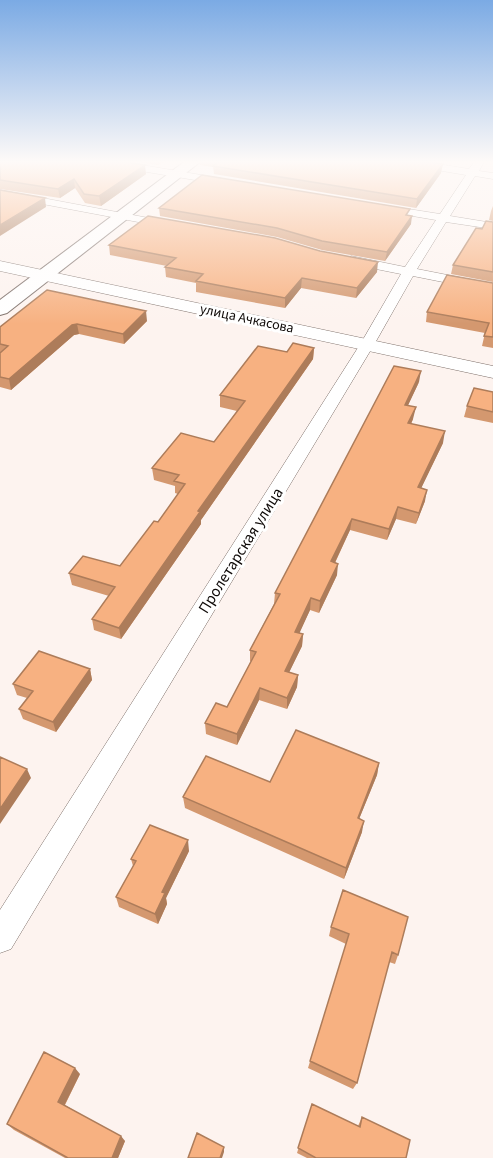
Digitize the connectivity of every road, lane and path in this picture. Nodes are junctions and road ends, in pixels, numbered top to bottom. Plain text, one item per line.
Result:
1 (123, 216) joint
2 (433, 216) edge
3 (444, 218) junction
4 (493, 226) edge
5 (186, 228) edge
6 (342, 259) edge
7 (0, 266) edge
8 (409, 271) junction
9 (45, 276) junction
10 (493, 288) edge
11 (0, 309) edge
12 (368, 343) junction
13 (493, 372) edge
14 (0, 938) edge

1 - 5 street
1 - 9 main road
2 - 3 street
3 - 4 street
3 - 8 street, Пролетарская улица
6 - 8 street
7 - 9 street, улица Ачкасова
8 - 10 street
8 - 12 street, Пролетарская улица
9 - 11 main road
9 - 12 street, улица Ачкасова
12 - 13 street, улица Ачкасова
12 - 14 street, Пролетарская улица

